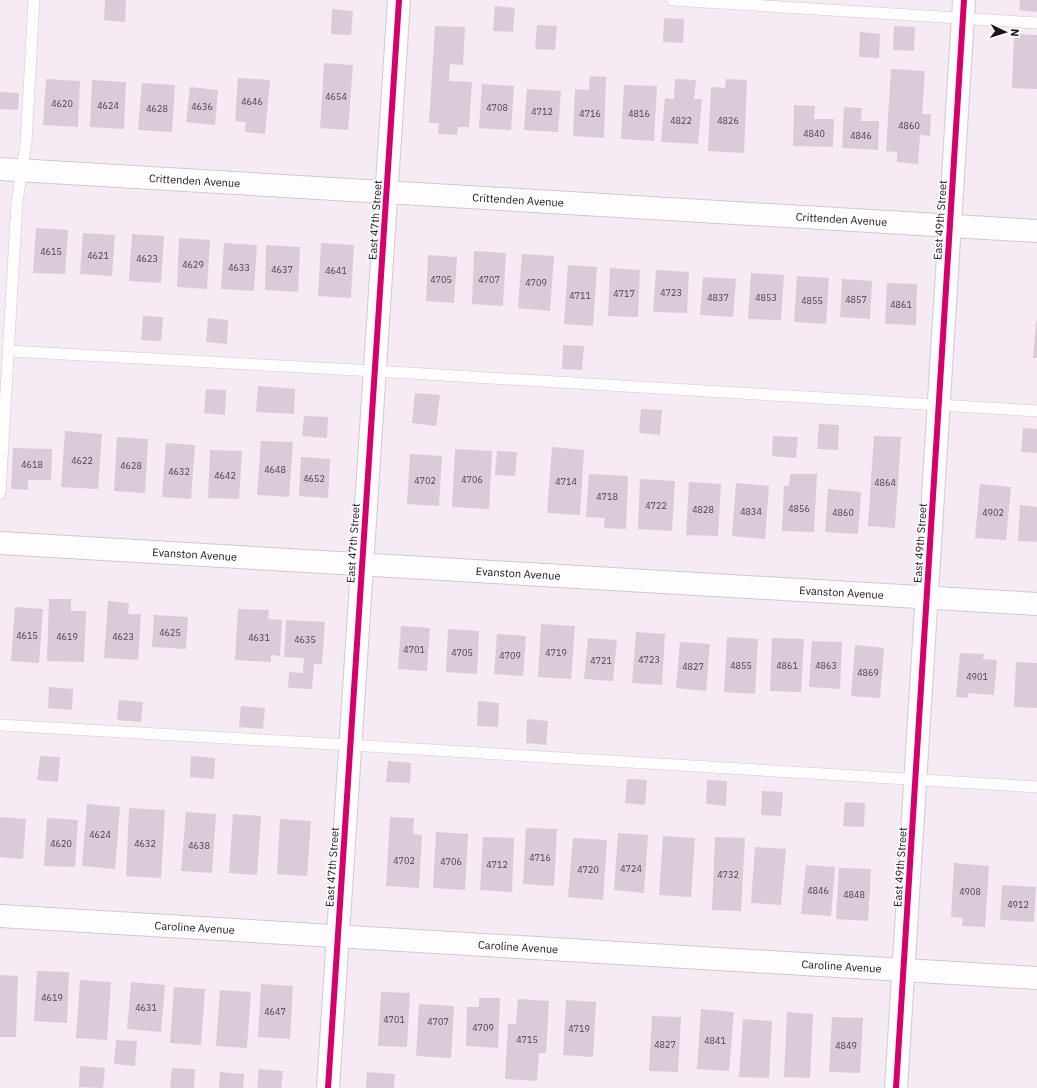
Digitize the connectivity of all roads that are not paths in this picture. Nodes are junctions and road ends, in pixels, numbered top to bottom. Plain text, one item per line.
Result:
1 (34, 0) edge
2 (399, 0) edge
3 (672, 0) edge
4 (963, 9) edge
5 (1037, 23) edge
6 (0, 169) edge
7 (22, 170) junction
8 (387, 192) junction
9 (950, 226) junction
10 (1037, 231) edge
11 (9, 350) junction
12 (375, 371) junction
13 (939, 405) junction
14 (1037, 411) edge
15 (0, 494) edge
16 (0, 543) edge
17 (362, 564) junction
18 (926, 598) junction
19 (1037, 604) edge
20 (0, 725) edge
21 (350, 745) junction
22 (915, 780) junction
23 (1037, 787) edge
24 (0, 916) edge
25 (338, 936) junction
26 (903, 970) junction
27 (1037, 978) edge
28 (328, 1088) edge
29 (896, 1088) edge

1 - 7 lane
2 - 8 street, East 47th Street
3 - 4 lane
4 - 5 lane
4 - 9 street, East 49th Street
6 - 7 street, Crittenden Avenue
7 - 8 street, Crittenden Avenue
7 - 11 lane
8 - 9 street, Crittenden Avenue
8 - 12 street, East 47th Street
9 - 10 street, Crittenden Avenue
9 - 13 street, East 49th Street
11 - 12 lane
11 - 15 lane
12 - 13 lane
12 - 17 street, East 47th Street
13 - 14 lane
13 - 18 street, East 49th Street
16 - 17 street, Evanston Avenue
17 - 18 street, Evanston Avenue
17 - 21 street, East 47th Street
18 - 19 street, Evanston Avenue
18 - 22 street, East 49th Street
20 - 21 lane
21 - 22 lane
21 - 25 street, East 47th Street
22 - 23 lane
22 - 26 street, East 49th Street
24 - 25 street, Caroline Avenue
25 - 26 street, Caroline Avenue
25 - 28 street, East 47th Street
26 - 27 street, Caroline Avenue
26 - 29 street, East 49th Street

